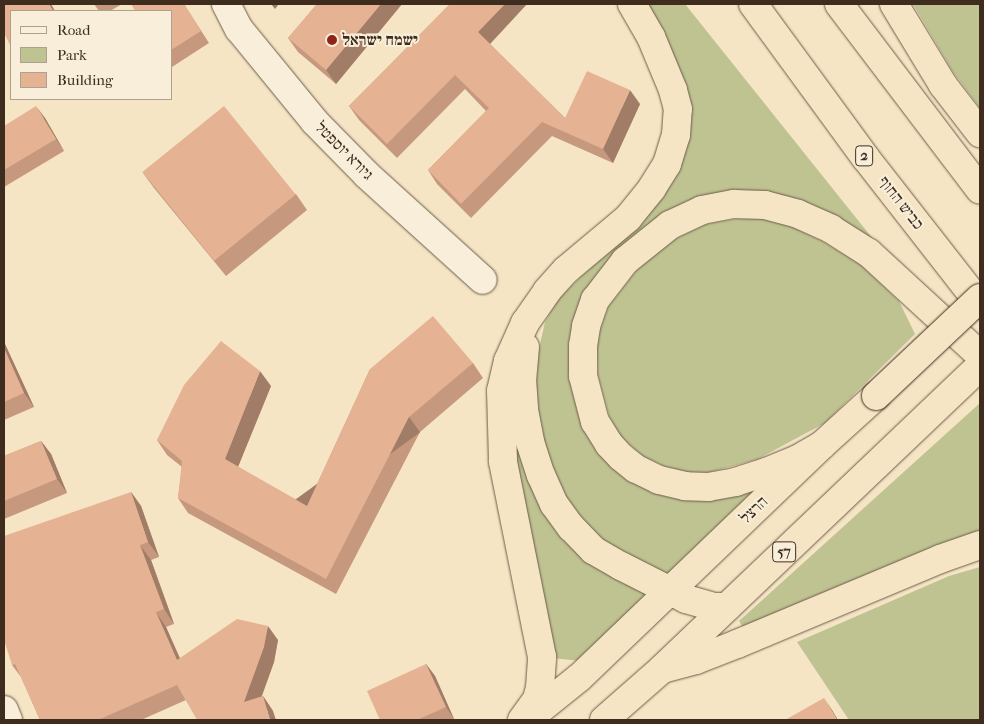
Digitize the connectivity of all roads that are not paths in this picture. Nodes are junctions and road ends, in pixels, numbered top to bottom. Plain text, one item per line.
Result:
1 (226, 4) edge
2 (632, 4) edge
3 (753, 4) edge
4 (840, 4) edge
5 (894, 4) edge
6 (980, 132) edge
7 (980, 190) edge
8 (483, 280) dead end
9 (547, 290) junction
10 (980, 298) edge
11 (980, 304) edge
12 (980, 356) edge
13 (980, 366) edge
14 (822, 445) junction
15 (980, 545) edge
16 (671, 591) junction
17 (727, 607) junction
18 (662, 669) junction
19 (4, 710) edge
20 (612, 716) edge
21 (8, 720) edge
22 (522, 720) edge
23 (526, 720) edge

1 - 8 street, גיורא יוספטל
2 - 9 highway
3 - 11 highway, כביש החוף / 2
4 - 7 highway
5 - 6 highway
9 - 16 highway
9 - 22 highway
10 - 14 highway, הרצל, bridge
12 - 14 highway
13 - 17 highway, 57
14 - 16 highway, הרצל
15 - 18 highway
16 - 17 highway
16 - 23 highway, הרצל
17 - 18 highway, 57
18 - 20 highway, 57
19 - 21 street

